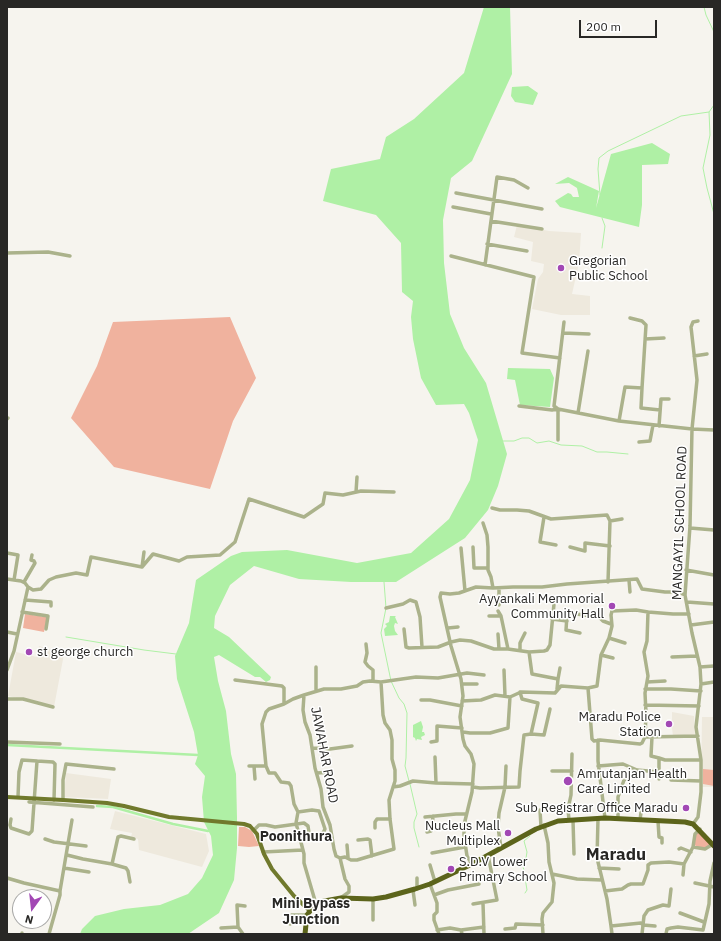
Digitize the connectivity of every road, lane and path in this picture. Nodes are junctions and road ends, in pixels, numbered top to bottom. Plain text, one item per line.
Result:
1 (528, 188) dead end
2 (456, 193) dead end
3 (494, 200) junction
4 (453, 207) dead end
5 (542, 209) dead end
6 (492, 214) junction
7 (490, 221) junction
8 (542, 229) dead end
9 (487, 244) junction
10 (527, 251) dead end
11 (7, 253) edge
12 (70, 256) dead end
13 (451, 256) dead end
14 (485, 265) junction
15 (630, 318) dead end
16 (698, 321) dead end
17 (564, 322) dead end
18 (563, 332) junction
19 (589, 334) dead end
20 (664, 338) dead end
21 (645, 339) junction
22 (588, 351) dead end
23 (707, 354) dead end
24 (694, 356) junction
25 (560, 358) junction
26 (642, 388) junction
27 (669, 399) dead end
28 (520, 406) dead end
29 (558, 409) junction
30 (660, 410) junction
31 (578, 413) junction
32 (619, 421) junction
33 (653, 425) junction
34 (659, 426) junction
35 (692, 429) junction
36 (714, 430) edge
37 (558, 440) dead end
38 (639, 442) dead end
39 (357, 477) dead end
40 (356, 492) junction
41 (394, 492) dead end
42 (492, 508) dead end
43 (544, 517) junction
44 (622, 519) dead end
45 (610, 521) junction
46 (483, 523) dead end
47 (690, 528) junction
48 (714, 530) edge
49 (556, 545) dead end
50 (610, 546) junction
51 (473, 547) dead end
52 (570, 547) dead end
53 (461, 548) dead end
54 (144, 552) dead end
55 (7, 553) edge
56 (32, 555) dead end
57 (142, 568) junction
58 (488, 568) junction
59 (686, 570) junction
60 (714, 575) edge
61 (7, 579) edge
62 (14, 580) junction
63 (629, 580) junction
64 (24, 582) junction
65 (608, 582) junction
66 (28, 587) junction
67 (493, 588) junction
68 (499, 588) junction
69 (465, 591) junction
70 (630, 592) dead end
71 (686, 595) junction
72 (24, 600) junction
73 (687, 602) junction
74 (554, 604) dead end
75 (714, 604) edge
76 (499, 605) dead end
77 (51, 606) dead end
78 (386, 608) dead end
79 (498, 611) dead end
80 (22, 612) junction
81 (648, 612) junction
82 (689, 614) junction
83 (489, 616) dead end
84 (501, 616) junction
85 (552, 619) junction
86 (567, 621) junction
87 (714, 622) edge
88 (612, 624) junction
89 (691, 625) junction
90 (458, 627) dead end
91 (448, 628) junction
92 (46, 629) dead end
93 (404, 629) dead end
94 (7, 632) edge
95 (525, 633) dead end
96 (580, 633) dead end
97 (17, 634) junction
98 (498, 634) dead end
99 (609, 638) junction
100 (451, 642) junction
101 (625, 643) dead end
102 (366, 644) dead end
103 (422, 647) junction
104 (499, 649) junction
105 (508, 649) junction
106 (520, 650) junction
107 (528, 652) junction
108 (600, 655) junction
109 (697, 656) junction
110 (672, 657) dead end
111 (613, 658) dead end
112 (9, 661) edge
113 (714, 666) edge
114 (316, 667) dead end
115 (700, 667) junction
116 (560, 668) dead end
117 (7, 670) edge
118 (504, 670) dead end
119 (460, 673) junction
120 (484, 675) dead end
121 (558, 679) junction
122 (235, 680) dead end
123 (373, 681) junction
124 (665, 681) dead end
125 (381, 682) junction
126 (647, 682) junction
127 (714, 682) edge
128 (462, 684) junction
129 (477, 684) dead end
130 (701, 684) junction
131 (588, 688) junction
132 (557, 689) junction
133 (645, 689) junction
134 (316, 691) junction
135 (701, 691) junction
136 (520, 692) junction
137 (304, 695) junction
138 (505, 696) junction
139 (510, 697) junction
140 (7, 699) edge
141 (421, 700) dead end
142 (462, 701) junction
143 (284, 704) junction
144 (645, 705) junction
145 (462, 706) junction
146 (699, 706) junction
147 (53, 707) dead end
148 (550, 709) dead end
149 (463, 730) junction
150 (531, 734) junction
151 (698, 736) junction
152 (645, 737) junction
153 (652, 737) junction
154 (598, 740) junction
155 (7, 742) edge
156 (431, 742) dead end
157 (60, 744) dead end
158 (352, 746) dead end
159 (312, 748) junction
160 (572, 754) dead end
161 (435, 757) dead end
162 (659, 758) junction
163 (701, 760) junction
164 (37, 761) junction
165 (249, 766) dead end
166 (254, 766) junction
167 (266, 766) junction
168 (506, 766) dead end
169 (598, 766) junction
170 (114, 769) dead end
171 (552, 770) dead end
172 (637, 770) junction
173 (572, 771) junction
174 (332, 772) dead end
175 (659, 772) junction
176 (317, 773) junction
177 (254, 779) dead end
178 (659, 779) dead end
179 (672, 780) dead end
180 (701, 781) junction
181 (436, 783) junction
182 (473, 785) junction
183 (393, 787) junction
184 (505, 787) junction
185 (7, 797) edge
186 (18, 798) junction
187 (63, 800) junction
188 (35, 801) junction
189 (55, 801) junction
190 (29, 802) dead end
191 (642, 804) dead end
192 (93, 806) dead end
193 (540, 810) dead end
194 (298, 812) junction
195 (466, 814) junction
196 (433, 816) junction
197 (425, 817) dead end
198 (606, 818) junction
199 (11, 819) dead end
200 (390, 819) junction
201 (598, 819) junction
202 (618, 819) junction
203 (72, 820) dead end
204 (571, 820) junction
205 (640, 820) junction
206 (658, 821) junction
207 (296, 823) junction
208 (694, 824) junction
209 (542, 826) junction
210 (375, 828) dead end
211 (700, 829) junction
212 (254, 830) junction
213 (428, 832) dead end
214 (45, 839) dead end
215 (134, 839) dead end
216 (358, 840) dead end
217 (662, 842) dead end
218 (68, 843) junction
219 (713, 845) edge
220 (86, 846) dead end
221 (347, 846) dead end
222 (465, 847) junction
223 (693, 847) junction
224 (501, 848) junction
225 (679, 849) dead end
226 (303, 850) junction
227 (263, 852) junction
228 (691, 852) junction
229 (432, 853) dead end
230 (574, 854) dead end
231 (67, 855) junction
232 (488, 855) junction
233 (372, 856) junction
234 (348, 857) junction
235 (340, 858) junction
236 (714, 863) edge
237 (112, 864) junction
238 (472, 864) junction
239 (684, 864) junction
240 (430, 865) dead end
241 (64, 868) junction
242 (599, 868) junction
243 (619, 869) dead end
244 (89, 872) dead end
245 (552, 874) junction
246 (713, 874) edge
247 (683, 875) dead end
248 (7, 878) edge
249 (417, 878) dead end
250 (602, 880) junction
251 (130, 882) dead end
252 (432, 883) junction
253 (695, 883) dead end
254 (479, 884) dead end
255 (712, 886) edge
256 (415, 889) junction
257 (671, 889) dead end
258 (60, 891) junction
259 (605, 891) junction
260 (434, 895) junction
261 (341, 898) junction
262 (373, 899) junction
263 (483, 903) junction
264 (316, 904) junction
265 (473, 904) dead end
266 (415, 905) dead end
267 (245, 906) dead end
268 (308, 913) junction
269 (680, 913) dead end
270 (373, 920) dead end
271 (704, 922) junction
272 (290, 924) dead end
273 (543, 925) junction
274 (643, 925) junction
275 (238, 926) junction
276 (611, 926) junction
277 (655, 926) dead end
278 (484, 927) junction
279 (220, 928) dead end
280 (505, 929) dead end
281 (696, 929) junction
282 (438, 932) edge
283 (461, 932) edge
284 (703, 932) edge
285 (49, 934) edge
286 (242, 934) edge
287 (305, 934) edge
288 (484, 934) edge
289 (544, 934) edge
290 (612, 934) edge
291 (642, 934) edge
292 (666, 934) edge
293 (696, 934) edge

1 - 3 street
2 - 3 street
3 - 5 street
3 - 6 street
4 - 6 street
6 - 7 street
7 - 8 street
7 - 9 street
9 - 10 street
9 - 14 street
11 - 12 street
13 - 14 street
14 - 25 street
15 - 21 street
16 - 24 street, MANGAYIL SCHOOL ROAD
17 - 18 street
18 - 19 street
18 - 25 street
20 - 21 street
21 - 26 street
22 - 31 street
23 - 24 street
24 - 35 street, MANGAYIL SCHOOL ROAD
25 - 29 street
26 - 30 street
26 - 32 street
27 - 30 street
28 - 29 street
29 - 31 street
29 - 37 street
30 - 34 street
31 - 32 street
32 - 33 street
33 - 34 street
33 - 38 street
34 - 35 street
35 - 36 street
35 - 47 street, MANGAYIL SCHOOL ROAD
39 - 40 street
40 - 41 street
40 - 57 street
42 - 43 street
43 - 45 street
43 - 49 street
44 - 45 street
45 - 50 street
46 - 58 street
47 - 48 street
47 - 59 street, MANGAYIL SCHOOL ROAD
50 - 52 street
50 - 65 street
51 - 58 street
53 - 69 street
54 - 57 street
55 - 62 street
56 - 64 street
57 - 66 street
58 - 67 street
59 - 60 street
59 - 71 street, MANGAYIL SCHOOL ROAD
61 - 62 street
62 - 64 street
63 - 65 street
63 - 70 street
63 - 71 street
64 - 66 street
65 - 68 street
66 - 72 street
67 - 68 street
67 - 69 street
68 - 76 street
69 - 91 street
71 - 73 street, MANGAYIL SCHOOL ROAD
72 - 77 street
72 - 80 street
73 - 75 street
73 - 82 street, MANGAYIL SCHOOL ROAD
74 - 85 street
78 - 103 street
79 - 84 street
80 - 92 street
80 - 97 street
81 - 82 street
81 - 88 street
81 - 126 street
82 - 89 street, MANGAYIL SCHOOL ROAD
83 - 84 street
84 - 105 street
85 - 86 street
85 - 107 street
86 - 88 street
86 - 96 street
87 - 89 street
88 - 99 street
89 - 109 street, MANGAYIL SCHOOL ROAD
90 - 91 street
91 - 100 street
93 - 103 street
94 - 97 street
95 - 106 street
97 - 112 street
98 - 104 street
99 - 101 street
99 - 108 street
100 - 103 street
100 - 104 street
100 - 119 street
102 - 123 street
104 - 105 street
105 - 106 street
106 - 107 street
107 - 121 street
108 - 111 street
108 - 131 street
109 - 110 street
109 - 115 street, MANGAYIL SCHOOL ROAD
112 - 117 street
113 - 115 street
114 - 134 street
115 - 130 street, MANGAYIL SCHOOL ROAD
116 - 121 street
118 - 138 street
119 - 120 street, JAWAHAR ROAD
119 - 125 street, JAWAHAR ROAD
119 - 128 street
121 - 132 street
122 - 143 street
123 - 125 street, JAWAHAR ROAD
123 - 134 street, JAWAHAR ROAD
124 - 126 street
125 - 183 street
126 - 133 street
127 - 130 street
128 - 129 street
128 - 142 street
130 - 135 street, MANGAYIL SCHOOL ROAD
131 - 132 street
131 - 154 street
132 - 136 street
133 - 135 street
133 - 144 street
134 - 137 street, JAWAHAR ROAD
135 - 146 street, MANGAYIL SCHOOL ROAD
136 - 139 street
136 - 150 street
137 - 143 street
137 - 159 street, JAWAHAR ROAD
138 - 139 street
138 - 142 street
139 - 149 street
140 - 147 street
141 - 145 street
142 - 145 street
143 - 167 street
144 - 146 street
144 - 152 street
145 - 149 street
146 - 151 street, MANGAYIL SCHOOL ROAD
148 - 150 street
149 - 156 street
149 - 182 street
150 - 184 street
151 - 153 street
151 - 163 street, MANGAYIL SCHOOL ROAD
152 - 153 street
152 - 154 street
153 - 162 street
154 - 169 street
155 - 157 street
158 - 159 street
159 - 176 street, JAWAHAR ROAD
160 - 173 street
161 - 181 street
162 - 163 street
162 - 175 street
163 - 180 street, MANGAYIL SCHOOL ROAD
164 - 186 street
164 - 188 street
164 - 189 street
165 - 166 street
166 - 167 street
166 - 177 street
167 - 194 street
168 - 184 street
169 - 172 street
169 - 198 street
170 - 187 street
171 - 173 street
172 - 175 street
172 - 202 street
173 - 204 street
174 - 176 street
175 - 178 street
176 - 235 street, JAWAHAR ROAD
179 - 180 street
180 - 208 street, MANGAYIL SCHOOL ROAD
181 - 182 street
181 - 183 street
182 - 184 street
182 - 195 street
183 - 200 street
184 - 224 street
185 - 186 main road
186 - 188 main road
187 - 189 main road
187 - 212 main road
188 - 189 main road
188 - 190 street
188 - 199 street
189 - 192 street
191 - 205 street
193 - 209 street
194 - 207 street
194 - 207 street
195 - 196 street
195 - 222 street
196 - 197 street
196 - 213 street
198 - 201 highway
198 - 202 highway
200 - 210 street
200 - 233 street
201 - 204 highway
201 - 242 street
202 - 205 highway
203 - 218 street
204 - 209 highway
204 - 230 street
205 - 206 highway
206 - 208 highway
206 - 217 street
207 - 212 street
207 - 226 street
208 - 211 highway
209 - 224 highway
209 - 245 street
211 - 219 highway
211 - 223 street
212 - 227 main road
214 - 218 street
215 - 237 street
216 - 233 street
218 - 220 street
218 - 231 street
219 - 223 street
221 - 234 street
222 - 229 street
222 - 238 street
223 - 228 street
224 - 232 highway
225 - 228 street
226 - 227 street
226 - 264 street
227 - 268 main road
228 - 239 street
231 - 237 street
231 - 241 street
232 - 238 highway
232 - 263 street
233 - 234 street
234 - 235 street
235 - 261 street, JAWAHAR ROAD
236 - 246 street
237 - 251 street
238 - 252 highway
239 - 247 street
239 - 259 street
240 - 252 street
241 - 244 street
241 - 258 street
242 - 243 street
242 - 250 street
245 - 250 street
245 - 273 street
246 - 255 street
248 - 258 street
249 - 256 street
250 - 259 street
252 - 256 highway
252 - 260 street
253 - 255 street
254 - 260 street
255 - 271 street
256 - 262 highway
256 - 266 street
257 - 274 street
258 - 285 street
259 - 276 street
260 - 282 street
261 - 262 highway
261 - 264 highway
262 - 270 street
263 - 265 street
263 - 278 street
264 - 268 highway
267 - 275 street
268 - 272 street
268 - 287 highway
269 - 271 street
271 - 284 street
273 - 280 street
273 - 289 street
274 - 276 street
274 - 277 street
274 - 291 street
275 - 279 street
275 - 286 street
276 - 290 street
278 - 283 street
278 - 288 street
281 - 284 street
281 - 292 street
281 - 293 street
282 - 283 street

